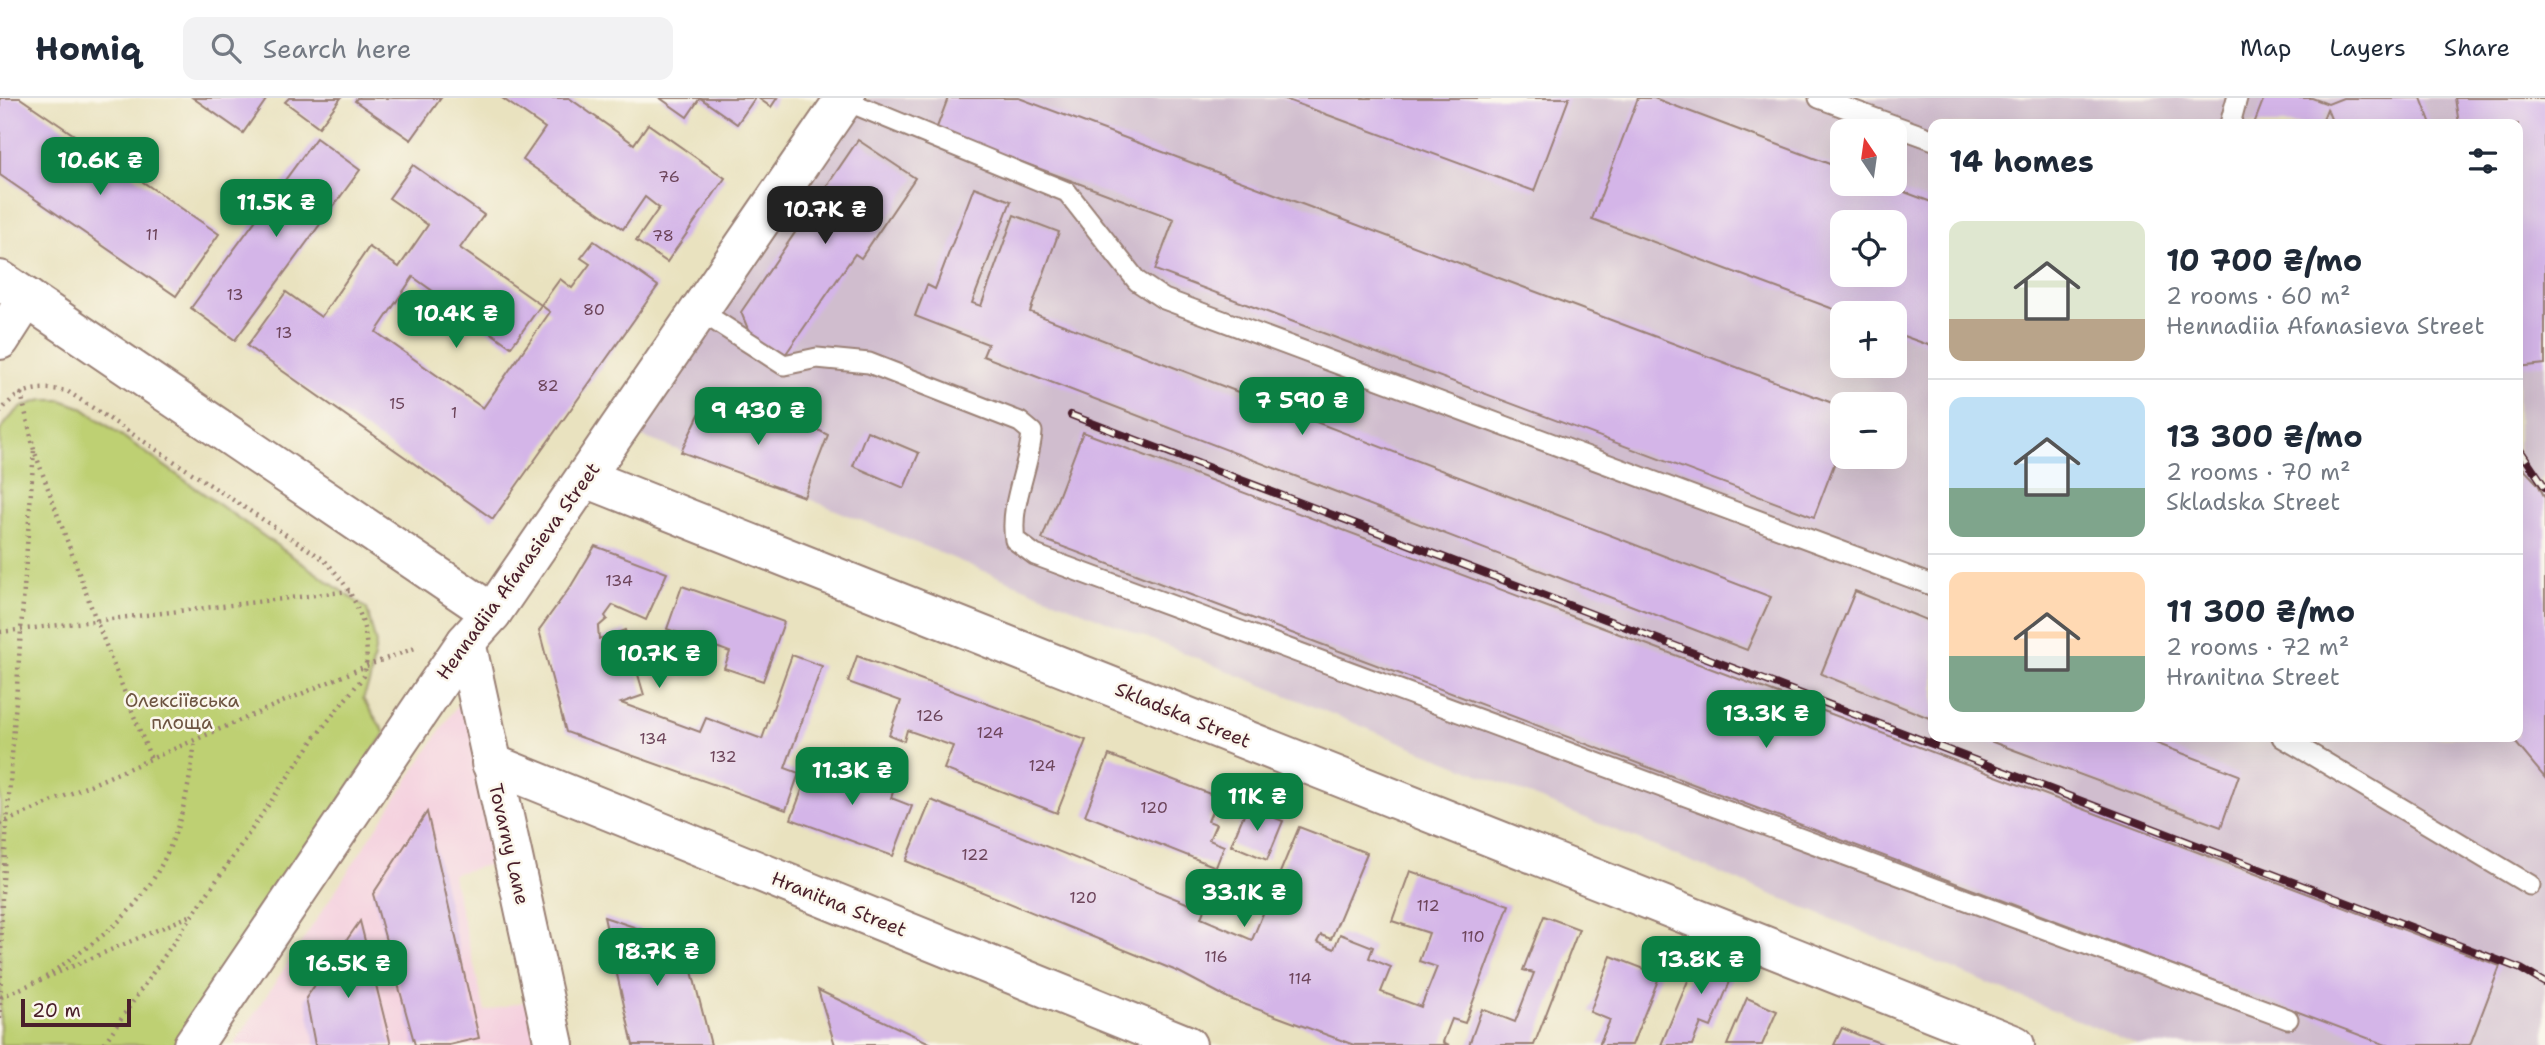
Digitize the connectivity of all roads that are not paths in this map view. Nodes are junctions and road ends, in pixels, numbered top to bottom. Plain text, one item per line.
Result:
1 (1819, 98) edge
2 (2237, 98) edge
3 (844, 99) edge
4 (2231, 119) edge
5 (1928, 138) edge
6 (13, 289) edge
7 (700, 311) junction
8 (0, 340) edge
9 (586, 478) junction
10 (1928, 584) edge
11 (492, 613) junction
12 (466, 642) junction
13 (2291, 742) edge
14 (491, 763) junction
15 (2530, 885) dead end
16 (2288, 1019) dead end
17 (192, 1045) edge
18 (554, 1045) edge
19 (1187, 1045) edge
20 (2015, 1045) edge

1 - 5 lane
2 - 4 lane
3 - 7 street, Hennadiia Afanasieva Street
3 - 10 lane
6 - 8 street
6 - 11 street
7 - 9 street, Hennadiia Afanasieva Street
7 - 16 lane
9 - 11 street, Hennadiia Afanasieva Street
9 - 20 street, Skladska Street
11 - 12 street, Hennadiia Afanasieva Street
12 - 14 street, Tovarny Lane
12 - 17 street, Hennadiia Afanasieva Street
13 - 15 lane
14 - 18 street, Tovarny Lane
14 - 19 street, Hranitna Street

